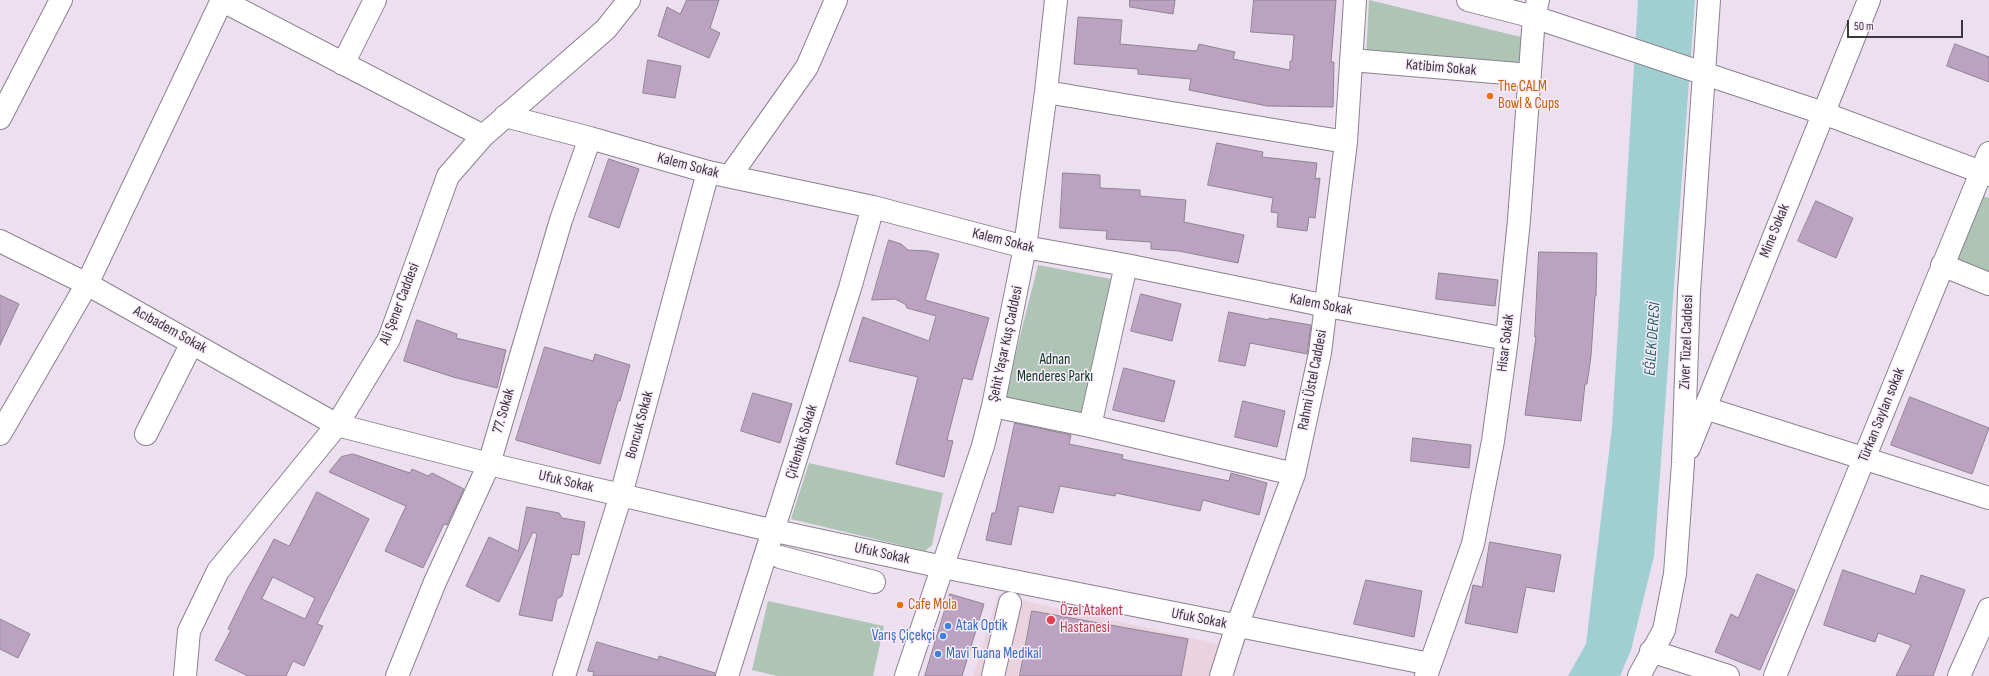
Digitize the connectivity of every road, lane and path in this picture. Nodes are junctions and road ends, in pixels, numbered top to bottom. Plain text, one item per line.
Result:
1 (61, 0) edge
2 (221, 0) edge
3 (375, 0) edge
4 (629, 0) edge
5 (836, 0) edge
6 (1056, 0) edge
7 (1355, 0) edge
8 (1468, 0) edge
9 (1709, 0) edge
10 (1869, 0) edge
11 (1536, 8) edge
12 (1351, 60) junction
13 (343, 64) junction
14 (1700, 72) junction
15 (1530, 76) junction
16 (1046, 92) junction
17 (1823, 113) junction
18 (506, 116) junction
19 (0, 118) edge
20 (483, 136) junction
21 (590, 138) junction
22 (1346, 142) junction
23 (1987, 167) edge
24 (708, 172) junction
25 (730, 176) junction
26 (873, 206) junction
27 (0, 242) edge
28 (1025, 247) junction
29 (1126, 265) junction
30 (1942, 265) junction
31 (87, 284) junction
32 (1989, 284) edge
33 (1327, 306) junction
34 (1507, 339) junction
35 (192, 343) junction
36 (993, 406) junction
37 (1705, 408) junction
38 (337, 425) junction
39 (1090, 426) junction
40 (0, 434) edge
41 (146, 434) dead end
42 (1864, 459) junction
43 (1683, 463) junction
44 (489, 464) junction
45 (1294, 474) junction
46 (621, 495) junction
47 (1989, 498) edge
48 (774, 531) junction
49 (864, 550) junction
50 (780, 557) dead end
51 (943, 567) junction
52 (1010, 603) dead end
53 (1989, 609) edge
54 (1237, 626) junction
55 (1651, 651) junction
56 (1428, 670) edge
57 (184, 676) edge
58 (397, 676) edge
59 (564, 676) edge
60 (727, 676) edge
61 (906, 676) edge
62 (993, 676) edge
63 (1221, 676) edge
64 (1639, 676) edge
65 (1728, 676) edge
66 (1775, 676) edge
67 (1959, 676) edge

1 - 19 street
2 - 13 street
2 - 31 street
3 - 13 street
4 - 18 street, Ali Şener Caddesi
5 - 25 street
6 - 16 street, Şehit Yaşar Kuş Caddesi
7 - 12 street, Rahmi Üstel Caddesi
8 - 11 street
9 - 14 street, Ziver Tüzel Caddesi
10 - 17 street, Mine Sokak
11 - 14 street
11 - 15 street, Hisar Sokak
12 - 15 street, Katibim Sokak
12 - 22 street, Rahmi Üstel Caddesi
13 - 20 street
14 - 17 street
14 - 43 street, Ziver Tüzel Caddesi
15 - 34 street, Hisar Sokak
16 - 22 street
16 - 28 street, Şehit Yaşar Kuş Caddesi
17 - 23 street
17 - 37 street, Mine Sokak
18 - 20 street, Ali Şener Caddesi
18 - 21 street, Kalem Sokak
20 - 38 street, Ali Şener Caddesi
21 - 24 street, Kalem Sokak
21 - 44 street, 77. Sokak
22 - 33 street, Rahmi Üstel Caddesi
23 - 30 street, Türkan Saylan sokak
24 - 25 street, Kalem Sokak
24 - 46 street, Boncuk Sokak
25 - 26 street, Kalem Sokak
26 - 28 street, Kalem Sokak
26 - 48 street, Çitlenbik Sokak
27 - 31 street, Acıbadem Sokak
28 - 29 street, Kalem Sokak
28 - 36 street, Şehit Yaşar Kuş Caddesi
29 - 33 street, Kalem Sokak
29 - 39 street
30 - 32 street
30 - 42 street, Türkan Saylan sokak
31 - 35 street, Acıbadem Sokak
31 - 40 street
33 - 34 street, Kalem Sokak
33 - 45 street, Rahmi Üstel Caddesi
34 - 56 street, Hisar Sokak
35 - 38 street, Acıbadem Sokak
35 - 41 street
36 - 39 street
36 - 51 street, Şehit Yaşar Kuş Caddesi
37 - 42 street
37 - 43 street, Mine Sokak
38 - 44 street, Ufuk Sokak
38 - 57 street, Ali Şener Caddesi
39 - 45 street
42 - 47 street
42 - 66 street, Türkan Saylan sokak
43 - 55 street, Ziver Tüzel Caddesi
44 - 46 street, Ufuk Sokak
44 - 58 street, 77. Sokak
45 - 54 street, Rahmi Üstel Caddesi
46 - 48 street, Ufuk Sokak
46 - 59 street, Boncuk Sokak
48 - 49 street, Ufuk Sokak
48 - 60 street, Çitlenbik Sokak
49 - 50 street
49 - 51 street, Ufuk Sokak
51 - 54 street, Ufuk Sokak
51 - 61 street, Şehit Yaşar Kuş Caddesi
52 - 62 street
53 - 67 street
54 - 56 street, Ufuk Sokak
54 - 63 street, Rahmi Üstel Caddesi
55 - 64 street, Ziver Tüzel Caddesi
55 - 65 street

